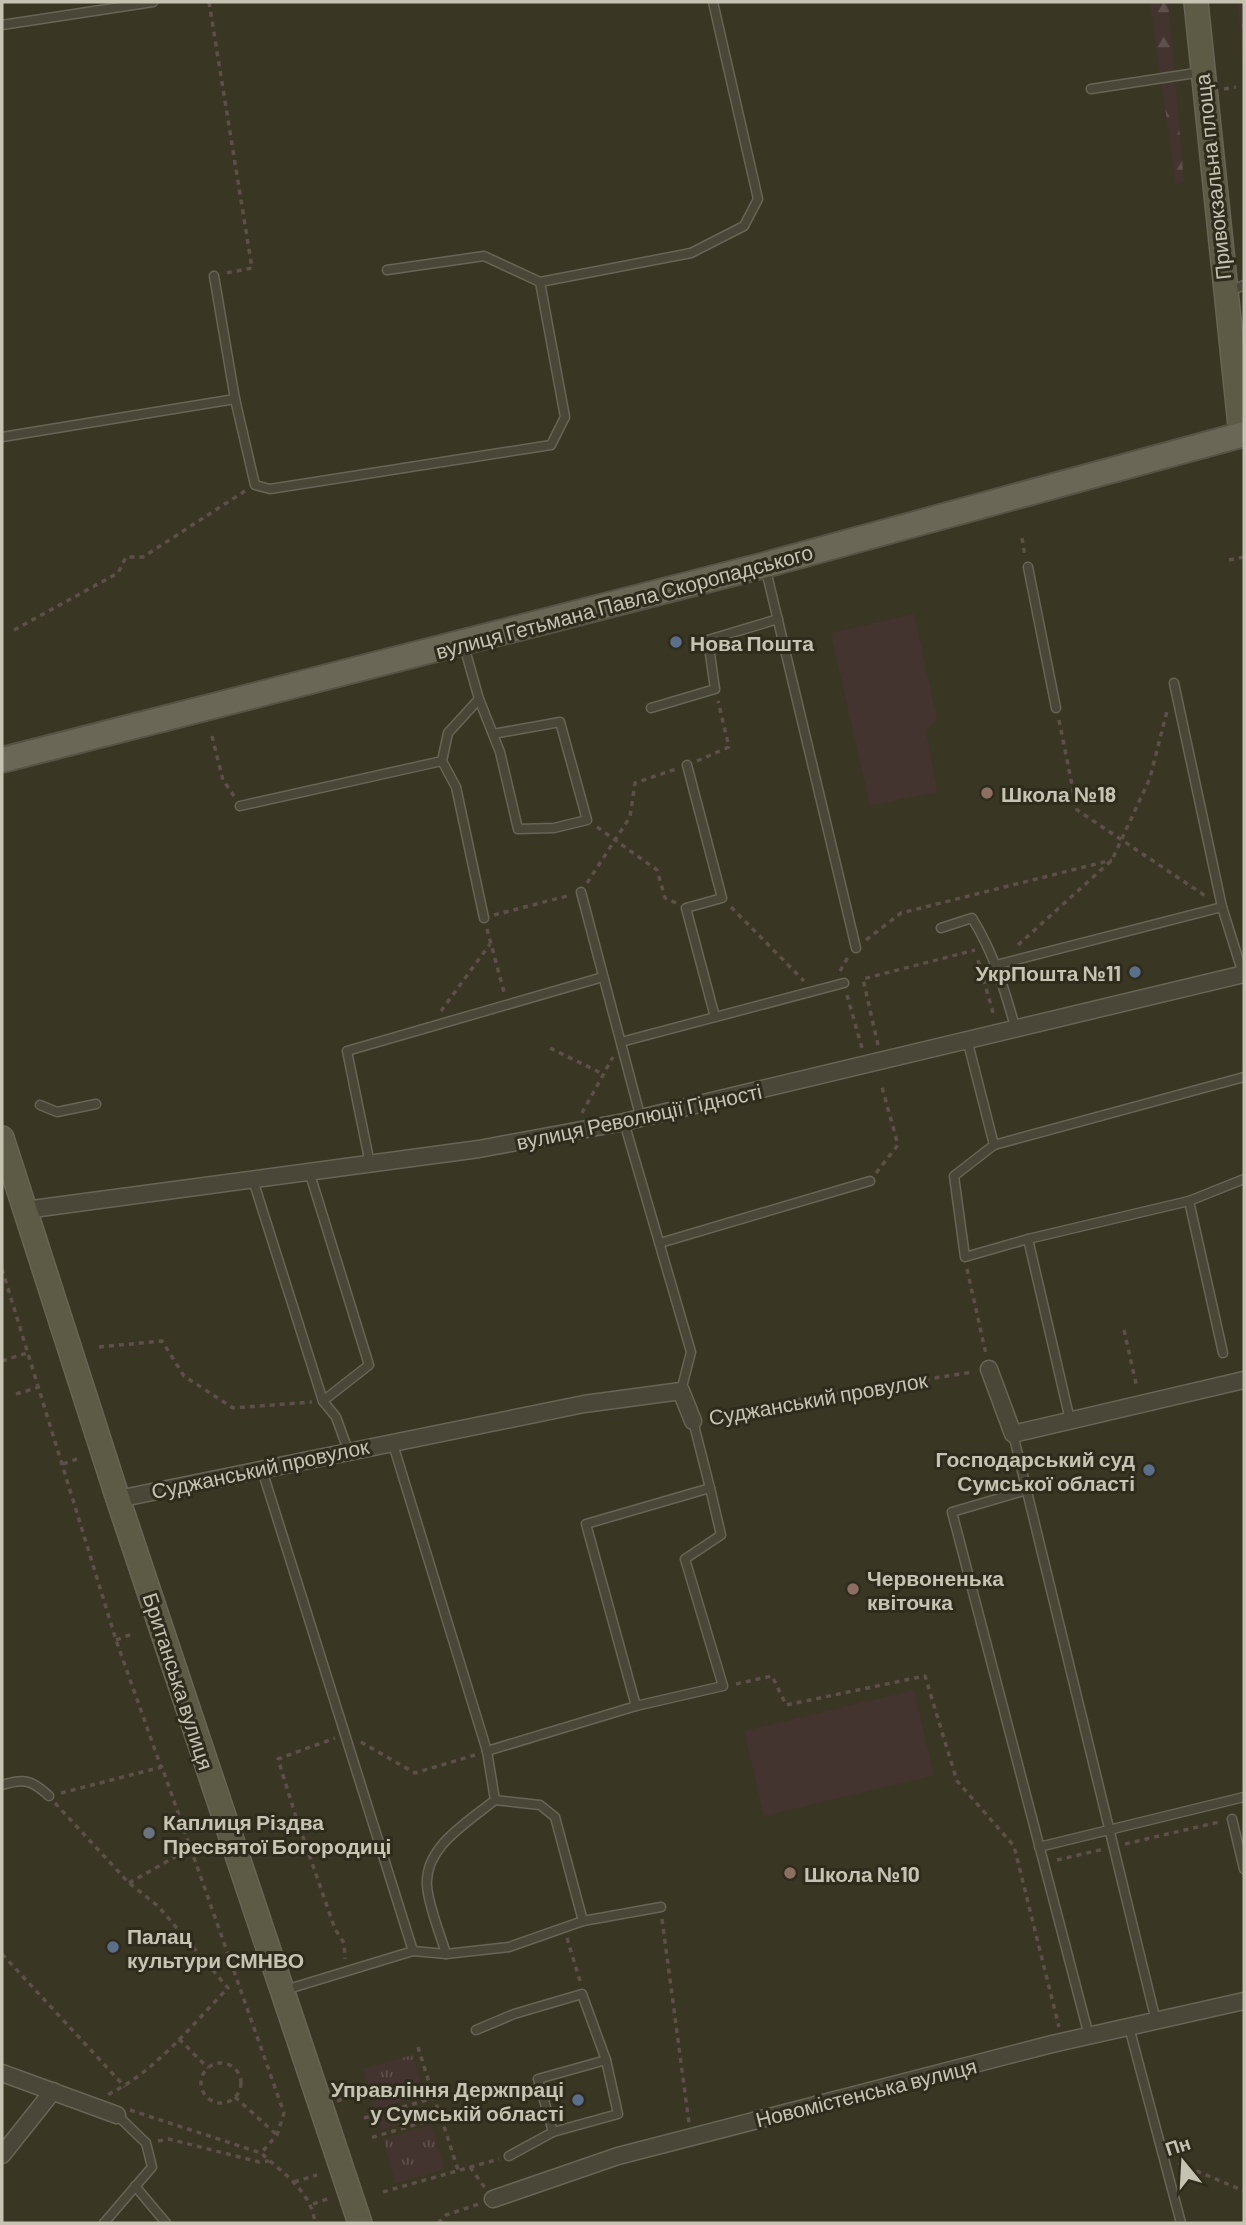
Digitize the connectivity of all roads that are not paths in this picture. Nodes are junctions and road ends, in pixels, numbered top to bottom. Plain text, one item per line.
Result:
1 (153, 2) edge
2 (713, 2) edge
3 (1196, 2) edge
4 (2, 25) edge
5 (1202, 72) junction
6 (1091, 89) dead end
7 (387, 271) dead end
8 (214, 276) road end
9 (540, 282) junction
10 (1234, 289) edge
11 (235, 398) junction
12 (2, 437) edge
13 (1243, 440) edge
14 (765, 565) junction
15 (1028, 568) road end
16 (778, 619) junction
17 (464, 643) junction
18 (1174, 683) road end
19 (479, 699) junction
20 (651, 708) dead end
21 (1056, 708) road end
22 (493, 734) junction
23 (2, 760) edge
24 (442, 761) junction
25 (687, 765) road end
26 (240, 806) road end
27 (582, 892) road end
28 (1222, 907) junction
29 (484, 918) road end
30 (941, 928) dead end
31 (856, 948) road end
32 (996, 965) junction
33 (1244, 974) edge
34 (603, 977) junction
35 (844, 983) road end
36 (715, 1017) junction
37 (1016, 1030) junction
38 (621, 1042) junction
39 (968, 1043) junction
40 (1244, 1077) edge
41 (96, 1104) dead end
42 (40, 1105) dead end
43 (641, 1119) junction
44 (624, 1122) junction
45 (2, 1138) edge
46 (994, 1144) junction
47 (370, 1164) junction
48 (309, 1171) junction
49 (253, 1177) junction
50 (1244, 1179) edge
51 (870, 1181) road end
52 (1189, 1201) junction
53 (26, 1210) junction
54 (1028, 1239) junction
55 (660, 1243) junction
56 (1223, 1353) dead end
57 (989, 1369) road end
58 (1244, 1380) edge
59 (681, 1391) junction
60 (324, 1401) junction
61 (1070, 1420) junction
62 (693, 1421) joint
63 (1013, 1434) junction
64 (392, 1441) junction
65 (348, 1450) junction
66 (261, 1469) junction
67 (710, 1488) junction
68 (1027, 1490) junction
69 (118, 1499) junction
70 (636, 1706) junction
71 (487, 1751) junction
72 (2, 1785) edge
73 (49, 1796) road end
74 (1244, 1797) edge
75 (495, 1801) junction
76 (1232, 1819) road end
77 (1110, 1829) junction
78 (1040, 1847) junction
79 (1244, 1869) edge
80 (661, 1907) road end
81 (583, 1922) junction
82 (413, 1951) junction
83 (446, 1954) junction
84 (283, 1991) junction
85 (1244, 2001) edge
86 (1156, 2021) junction
87 (1129, 2027) junction
88 (476, 2030) dead end
89 (1089, 2036) junction
90 (606, 2060) junction
91 (2, 2073) edge
92 (53, 2091) junction
93 (117, 2115) joint
94 (553, 2132) junction
95 (2, 2155) edge
96 (509, 2156) road end
97 (135, 2186) junction
98 (493, 2200) road end
99 (103, 2223) edge
100 (166, 2223) edge
101 (360, 2223) edge
102 (1181, 2223) edge

1 - 4 lane
2 - 9 lane
3 - 5 main road, Привокзальна площа
5 - 6 lane
5 - 10 main road, Привокзальна площа
7 - 9 lane
8 - 11 lane
9 - 11 lane
10 - 13 main road, Привокзальна площа
11 - 12 lane
13 - 14 main road, вулиця Гетьмана Павла Скоропадського
14 - 16 lane
14 - 17 main road, вулиця Гетьмана Павла Скоропадського
15 - 21 lane
16 - 20 lane
16 - 31 lane
17 - 19 lane
17 - 23 main road, вулиця Гетьмана Павла Скоропадського
18 - 28 lane
19 - 22 lane
19 - 24 lane
22 - 22 lane
24 - 26 lane
24 - 29 lane
25 - 36 lane
27 - 34 lane
28 - 32 lane
28 - 33 lane
30 - 32 lane
32 - 37 lane
33 - 37 street, вулиця Революції Гідності
34 - 38 lane
34 - 47 lane
35 - 36 lane
36 - 38 lane
37 - 39 street, вулиця Революції Гідності
38 - 43 lane
39 - 43 street, вулиця Революції Гідності
39 - 46 lane
40 - 46 lane
41 - 42 lane
43 - 44 street, вулиця Революції Гідності
44 - 47 street, вулиця Революції Гідності
44 - 55 lane
45 - 53 main road, Британська вулиця
46 - 54 lane
47 - 48 street, вулиця Революції Гідності
48 - 49 street, вулиця Революції Гідності
48 - 60 lane
49 - 53 street, вулиця Революції Гідності
49 - 60 lane
50 - 52 lane
51 - 55 lane
52 - 54 lane
52 - 56 lane
53 - 69 main road, Британська вулиця
54 - 61 lane
55 - 59 lane
57 - 63 street
58 - 61 street
59 - 62 street, Суджанський провулок
59 - 64 street, Суджанський провулок
60 - 65 lane
61 - 63 street
62 - 67 lane
63 - 68 lane
64 - 65 street, Суджанський провулок
64 - 71 lane
65 - 66 street, Суджанський провулок
66 - 69 street, Суджанський провулок
66 - 82 lane
67 - 70 lane
67 - 70 lane
68 - 77 lane
68 - 78 lane
69 - 84 main road, Британська вулиця
70 - 71 lane
71 - 75 lane
72 - 73 lane
74 - 77 lane
75 - 81 lane
75 - 83 lane
76 - 79 lane
77 - 78 lane
77 - 86 lane
78 - 89 lane
80 - 81 lane
81 - 83 lane
82 - 83 lane
82 - 84 lane
84 - 101 main road, Британська вулиця
85 - 86 street, Новомістенська вулиця
86 - 87 street, Новомістенська вулиця
87 - 89 street, Новомістенська вулиця
87 - 102 lane
88 - 90 lane
89 - 98 street, Новомістенська вулиця
90 - 94 lane
90 - 94 lane
91 - 92 street
92 - 93 street
92 - 95 street
93 - 97 lane
94 - 96 lane
97 - 99 lane
97 - 100 lane

